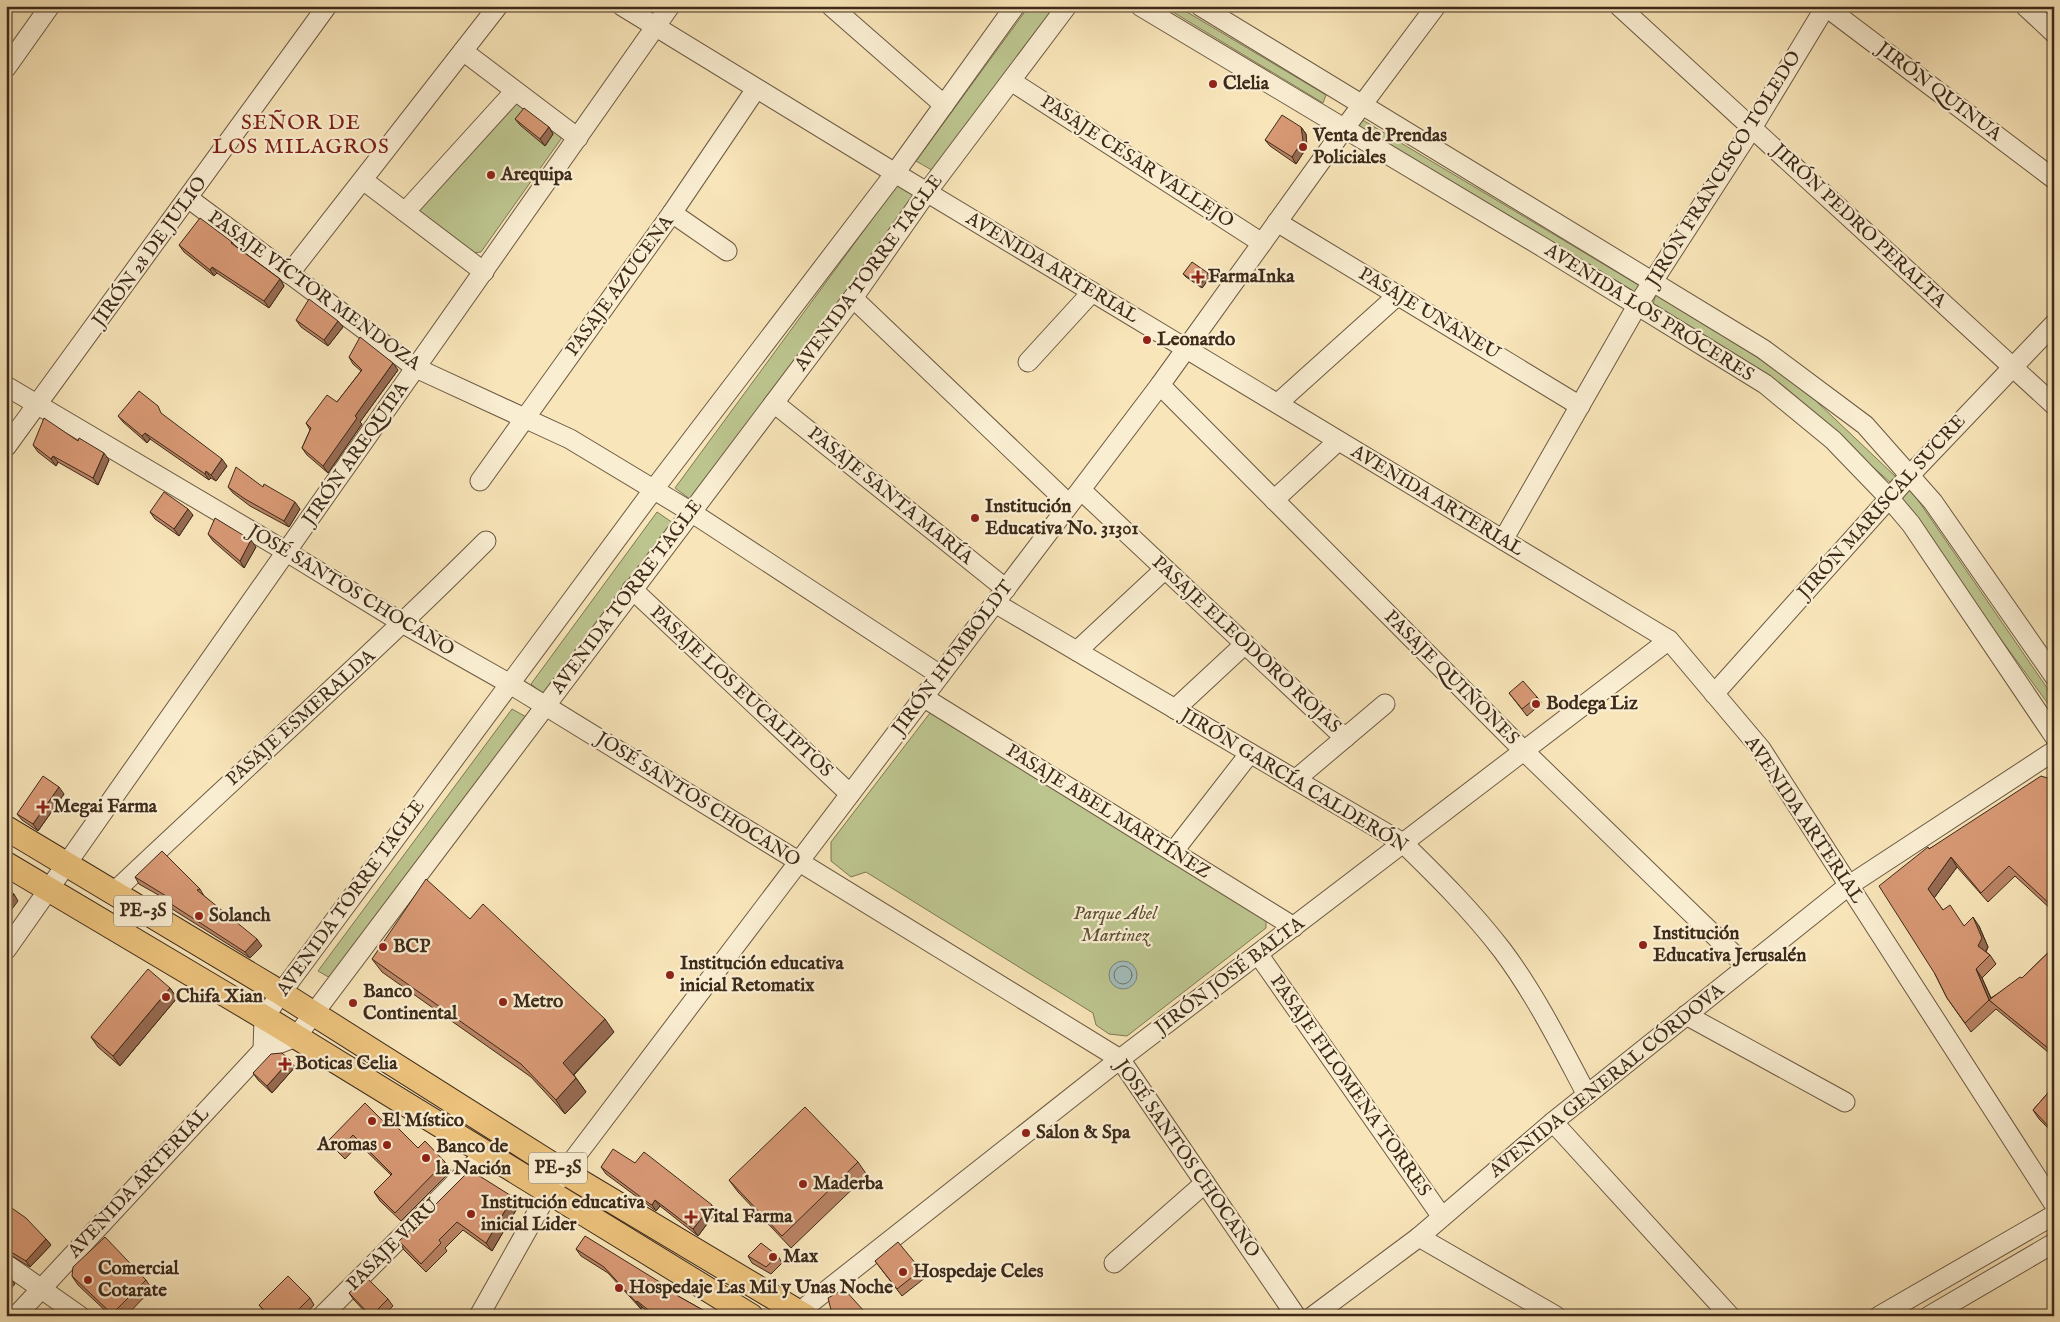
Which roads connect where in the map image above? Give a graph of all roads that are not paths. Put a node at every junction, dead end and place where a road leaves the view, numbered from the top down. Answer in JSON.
{"nodes":[{"id":1,"x":50,"y":6,"type":"edge"},
{"id":2,"x":328,"y":6,"type":"edge"},
{"id":3,"x":498,"y":6,"type":"edge"},
{"id":4,"x":622,"y":6,"type":"edge"},
{"id":5,"x":670,"y":6,"type":"edge"},
{"id":6,"x":831,"y":6,"type":"edge"},
{"id":7,"x":1015,"y":6,"type":"edge"},
{"id":8,"x":1067,"y":6,"type":"edge"},
{"id":9,"x":1140,"y":6,"type":"edge"},
{"id":10,"x":1200,"y":6,"type":"edge"},
{"id":11,"x":1436,"y":6,"type":"edge"},
{"id":12,"x":1619,"y":6,"type":"edge"},
{"id":13,"x":1826,"y":6,"type":"edge"},
{"id":14,"x":2025,"y":6,"type":"edge"},
{"id":15,"x":656,"y":27,"type":"junction"},
{"id":16,"x":2054,"y":34,"type":"edge"},
{"id":17,"x":463,"y":52,"type":"junction"},
{"id":18,"x":6,"y":68,"type":"edge"},
{"id":19,"x":1011,"y":81,"type":"junction"},
{"id":20,"x":756,"y":89,"type":"junction"},
{"id":21,"x":515,"y":91,"type":"junction"},
{"id":22,"x":944,"y":105,"type":"junction"},
{"id":23,"x":1362,"y":105,"type":"junction"},
{"id":24,"x":1752,"y":128,"type":"junction"},
{"id":25,"x":1344,"y":129,"type":"junction"},
{"id":26,"x":578,"y":138,"type":"junction"},
{"id":27,"x":895,"y":174,"type":"junction"},
{"id":28,"x":2054,"y":178,"type":"edge"},
{"id":29,"x":363,"y":180,"type":"junction"},
{"id":30,"x":927,"y":192,"type":"junction"},
{"id":31,"x":188,"y":198,"type":"junction"},
{"id":32,"x":405,"y":212,"type":"junction"},
{"id":33,"x":672,"y":213,"type":"junction"},
{"id":34,"x":1277,"y":222,"type":"junction"},
{"id":35,"x":1262,"y":243,"type":"junction"},
{"id":36,"x":727,"y":251,"type":"dead end"},
{"id":37,"x":484,"y":272,"type":"junction"},
{"id":38,"x":289,"y":274,"type":"junction"},
{"id":39,"x":1654,"y":282,"type":"junction"},
{"id":40,"x":1092,"y":292,"type":"junction"},
{"id":41,"x":1398,"y":294,"type":"junction"},
{"id":42,"x":853,"y":298,"type":"junction"},
{"id":43,"x":1637,"y":306,"type":"junction"},
{"id":44,"x":2054,"y":324,"type":"edge"},
{"id":45,"x":1186,"y":349,"type":"junction"},
{"id":46,"x":1028,"y":362,"type":"dead end"},
{"id":47,"x":2012,"y":367,"type":"junction"},
{"id":48,"x":416,"y":368,"type":"junction"},
{"id":49,"x":1160,"y":385,"type":"junction"},
{"id":50,"x":6,"y":386,"type":"edge"},
{"id":51,"x":774,"y":403,"type":"junction"},
{"id":52,"x":1278,"y":403,"type":"junction"},
{"id":53,"x":39,"y":405,"type":"junction"},
{"id":54,"x":2054,"y":405,"type":"edge"},
{"id":55,"x":1580,"y":406,"type":"junction"},
{"id":56,"x":524,"y":418,"type":"junction"},
{"id":57,"x":1338,"y":441,"type":"junction"},
{"id":58,"x":6,"y":448,"type":"edge"},
{"id":59,"x":1910,"y":474,"type":"junction"},
{"id":60,"x":480,"y":481,"type":"dead end"},
{"id":61,"x":654,"y":490,"type":"junction"},
{"id":62,"x":1075,"y":497,"type":"junction"},
{"id":63,"x":1889,"y":498,"type":"junction"},
{"id":64,"x":1274,"y":500,"type":"junction"},
{"id":65,"x":691,"y":512,"type":"junction"},
{"id":66,"x":1503,"y":540,"type":"junction"},
{"id":67,"x":486,"y":541,"type":"dead end"},
{"id":68,"x":287,"y":552,"type":"junction"},
{"id":69,"x":1165,"y":569,"type":"junction"},
{"id":70,"x":632,"y":589,"type":"junction"},
{"id":71,"x":1000,"y":596,"type":"junction"},
{"id":72,"x":404,"y":624,"type":"junction"},
{"id":73,"x":1669,"y":640,"type":"junction"},
{"id":74,"x":1245,"y":644,"type":"junction"},
{"id":75,"x":1077,"y":651,"type":"junction"},
{"id":76,"x":940,"y":674,"type":"junction"},
{"id":77,"x":2054,"y":676,"type":"edge"},
{"id":78,"x":510,"y":684,"type":"junction"},
{"id":79,"x":1714,"y":694,"type":"junction"},
{"id":80,"x":923,"y":697,"type":"junction"},
{"id":81,"x":1385,"y":704,"type":"dead end"},
{"id":82,"x":545,"y":705,"type":"junction"},
{"id":83,"x":1175,"y":709,"type":"junction"},
{"id":84,"x":2054,"y":736,"type":"edge"},
{"id":85,"x":1345,"y":738,"type":"junction"},
{"id":86,"x":1524,"y":751,"type":"junction"},
{"id":87,"x":2054,"y":751,"type":"edge"},
{"id":88,"x":1250,"y":753,"type":"junction"},
{"id":89,"x":1295,"y":780,"type":"junction"},
{"id":90,"x":850,"y":794,"type":"junction"},
{"id":91,"x":6,"y":828,"type":"edge"},
{"id":92,"x":1403,"y":843,"type":"junction"},
{"id":93,"x":1173,"y":852,"type":"junction"},
{"id":94,"x":799,"y":862,"type":"junction"},
{"id":95,"x":6,"y":864,"type":"edge"},
{"id":96,"x":67,"y":865,"type":"junction"},
{"id":97,"x":1848,"y":886,"type":"junction"},
{"id":98,"x":48,"y":890,"type":"junction"},
{"id":99,"x":113,"y":894,"type":"junction"},
{"id":100,"x":1294,"y":927,"type":"junction"},
{"id":101,"x":6,"y":950,"type":"edge"},
{"id":102,"x":1258,"y":954,"type":"junction"},
{"id":103,"x":1747,"y":967,"type":"junction"},
{"id":104,"x":281,"y":993,"type":"junction"},
{"id":105,"x":314,"y":1013,"type":"junction"},
{"id":106,"x":1686,"y":1015,"type":"junction"},
{"id":107,"x":264,"y":1018,"type":"junction"},
{"id":108,"x":296,"y":1037,"type":"junction"},
{"id":109,"x":263,"y":1050,"type":"junction"},
{"id":110,"x":1120,"y":1059,"type":"junction"},
{"id":111,"x":1587,"y":1094,"type":"junction"},
{"id":112,"x":1845,"y":1102,"type":"dead end"},
{"id":113,"x":1553,"y":1122,"type":"junction"},
{"id":114,"x":485,"y":1153,"type":"junction"},
{"id":115,"x":564,"y":1172,"type":"junction"},
{"id":116,"x":1205,"y":1183,"type":"junction"},
{"id":117,"x":548,"y":1193,"type":"junction"},
{"id":118,"x":2054,"y":1204,"type":"edge"},
{"id":119,"x":2054,"y":1214,"type":"edge"},
{"id":120,"x":1442,"y":1217,"type":"junction"},
{"id":121,"x":1419,"y":1237,"type":"junction"},
{"id":122,"x":2054,"y":1243,"type":"edge"},
{"id":123,"x":6,"y":1264,"type":"edge"},
{"id":124,"x":1114,"y":1264,"type":"dead end"},
{"id":125,"x":41,"y":1288,"type":"junction"},
{"id":126,"x":799,"y":1314,"type":"edge"},
{"id":127,"x":16,"y":1316,"type":"edge"},
{"id":128,"x":80,"y":1316,"type":"edge"},
{"id":129,"x":322,"y":1316,"type":"edge"},
{"id":130,"x":480,"y":1316,"type":"edge"},
{"id":131,"x":751,"y":1316,"type":"edge"},
{"id":132,"x":1296,"y":1316,"type":"edge"},
{"id":133,"x":1313,"y":1316,"type":"edge"},
{"id":134,"x":1556,"y":1316,"type":"edge"},
{"id":135,"x":1730,"y":1316,"type":"edge"},
{"id":136,"x":1879,"y":1316,"type":"edge"},
{"id":137,"x":1929,"y":1316,"type":"edge"}],
"edges":[{"from":1,"to":18,"type":"street"},
{"from":2,"to":31,"type":"street","name":"JIRÓN 28 DE JULIO"},
{"from":3,"to":17,"type":"street"},
{"from":4,"to":15,"type":"street","name":"AVENIDA ARTERIAL"},
{"from":5,"to":15,"type":"street","name":"JIRÓN AREQUIPA"},
{"from":6,"to":22,"type":"street"},
{"from":7,"to":22,"type":"street","name":"AVENIDA TORRE TAGLE"},
{"from":8,"to":19,"type":"street","name":"AVENIDA TORRE TAGLE"},
{"from":9,"to":25,"type":"street","name":"AVENIDA LOS PRÓCERES"},
{"from":10,"to":23,"type":"street","name":"AVENIDA LOS PRÓCERES"},
{"from":11,"to":23,"type":"street","name":"JIRÓN HUMBOLDT"},
{"from":12,"to":24,"type":"street","name":"JIRÓN PEDRO PERALTA"},
{"from":13,"to":24,"type":"street","name":"JIRÓN FRANCISCO TOLEDO"},
{"from":13,"to":28,"type":"street","name":"JIRÓN QUINUA"},
{"from":14,"to":16,"type":"street"},
{"from":15,"to":20,"type":"street","name":"AVENIDA ARTERIAL"},
{"from":15,"to":26,"type":"street","name":"JIRÓN AREQUIPA"},
{"from":17,"to":21,"type":"street"},
{"from":17,"to":29,"type":"street"},
{"from":19,"to":30,"type":"street","name":"AVENIDA TORRE TAGLE"},
{"from":19,"to":35,"type":"street","name":"PASAJE CÉSAR VALLEJO"},
{"from":20,"to":27,"type":"street","name":"AVENIDA ARTERIAL"},
{"from":20,"to":33,"type":"street","name":"PASAJE AZUCENA"},
{"from":21,"to":26,"type":"street"},
{"from":21,"to":32,"type":"street"},
{"from":22,"to":27,"type":"street","name":"AVENIDA TORRE TAGLE"},
{"from":23,"to":25,"type":"street","name":"JIRÓN HUMBOLDT"},
{"from":23,"to":39,"type":"street","name":"AVENIDA LOS PRÓCERES"},
{"from":24,"to":39,"type":"street","name":"JIRÓN FRANCISCO TOLEDO"},
{"from":24,"to":47,"type":"street","name":"JIRÓN PEDRO PERALTA"},
{"from":25,"to":34,"type":"street","name":"JIRÓN HUMBOLDT"},
{"from":25,"to":43,"type":"street","name":"AVENIDA LOS PRÓCERES"},
{"from":26,"to":37,"type":"street","name":"JIRÓN AREQUIPA"},
{"from":27,"to":30,"type":"street","name":"AVENIDA ARTERIAL"},
{"from":27,"to":61,"type":"street","name":"AVENIDA TORRE TAGLE"},
{"from":29,"to":32,"type":"street"},
{"from":29,"to":38,"type":"street"},
{"from":30,"to":40,"type":"street","name":"AVENIDA ARTERIAL"},
{"from":30,"to":42,"type":"street","name":"AVENIDA TORRE TAGLE"},
{"from":31,"to":38,"type":"street","name":"PASAJE VÍCTOR MENDOZA"},
{"from":31,"to":53,"type":"street","name":"JIRÓN 28 DE JULIO"},
{"from":32,"to":37,"type":"street"},
{"from":33,"to":36,"type":"street"},
{"from":33,"to":56,"type":"street","name":"PASAJE AZUCENA"},
{"from":34,"to":35,"type":"street","name":"JIRÓN HUMBOLDT"},
{"from":34,"to":41,"type":"street","name":"PASAJE UNANEU"},
{"from":35,"to":45,"type":"street","name":"JIRÓN HUMBOLDT"},
{"from":37,"to":48,"type":"street","name":"JIRÓN AREQUIPA"},
{"from":38,"to":48,"type":"street","name":"PASAJE VÍCTOR MENDOZA"},
{"from":39,"to":43,"type":"street","name":"JIRÓN FRANCISCO TOLEDO"},
{"from":39,"to":59,"type":"street","name":"AVENIDA LOS PRÓCERES"},
{"from":40,"to":45,"type":"street","name":"AVENIDA ARTERIAL"},
{"from":40,"to":46,"type":"street"},
{"from":41,"to":52,"type":"street"},
{"from":41,"to":55,"type":"street","name":"PASAJE UNANEU"},
{"from":42,"to":51,"type":"street","name":"AVENIDA TORRE TAGLE"},
{"from":42,"to":62,"type":"street","name":"PASAJE ELEODORO ROJAS"},
{"from":43,"to":55,"type":"street","name":"JIRÓN FRANCISCO TOLEDO"},
{"from":43,"to":63,"type":"street","name":"AVENIDA LOS PRÓCERES"},
{"from":44,"to":47,"type":"street","name":"JIRÓN MARISCAL SUCRE"},
{"from":45,"to":49,"type":"street","name":"JIRÓN HUMBOLDT"},
{"from":45,"to":52,"type":"street","name":"AVENIDA ARTERIAL"},
{"from":47,"to":54,"type":"street","name":"JIRÓN PEDRO PERALTA"},
{"from":47,"to":59,"type":"street","name":"JIRÓN MARISCAL SUCRE"},
{"from":48,"to":56,"type":"street","name":"PASAJE VÍCTOR MENDOZA"},
{"from":48,"to":68,"type":"street","name":"JIRÓN AREQUIPA"},
{"from":49,"to":62,"type":"street","name":"JIRÓN HUMBOLDT"},
{"from":49,"to":64,"type":"street","name":"PASAJE QUIÑONES"},
{"from":50,"to":53,"type":"street","name":"JOSÉ SANTOS CHOCANO"},
{"from":51,"to":65,"type":"street","name":"AVENIDA TORRE TAGLE"},
{"from":51,"to":71,"type":"street","name":"PASAJE SANTA MARÍA"},
{"from":52,"to":57,"type":"street","name":"AVENIDA ARTERIAL"},
{"from":53,"to":58,"type":"street","name":"JIRÓN 28 DE JULIO"},
{"from":53,"to":68,"type":"street","name":"JOSÉ SANTOS CHOCANO"},
{"from":55,"to":66,"type":"street","name":"JIRÓN FRANCISCO TOLEDO"},
{"from":56,"to":60,"type":"street","name":"PASAJE AZUCENA"},
{"from":56,"to":61,"type":"street","name":"PASAJE VÍCTOR MENDOZA"},
{"from":57,"to":64,"type":"street"},
{"from":57,"to":66,"type":"street","name":"AVENIDA ARTERIAL"},
{"from":59,"to":63,"type":"street","name":"JIRÓN MARISCAL SUCRE"},
{"from":59,"to":77,"type":"street","name":"AVENIDA LOS PRÓCERES"},
{"from":61,"to":65,"type":"street"},
{"from":61,"to":78,"type":"street","name":"AVENIDA TORRE TAGLE"},
{"from":62,"to":69,"type":"street","name":"PASAJE ELEODORO ROJAS"},
{"from":62,"to":71,"type":"street","name":"JIRÓN HUMBOLDT"},
{"from":63,"to":79,"type":"street","name":"JIRÓN MARISCAL SUCRE"},
{"from":63,"to":84,"type":"street","name":"AVENIDA LOS PRÓCERES"},
{"from":64,"to":86,"type":"street","name":"PASAJE QUIÑONES"},
{"from":65,"to":70,"type":"street","name":"AVENIDA TORRE TAGLE"},
{"from":65,"to":76,"type":"street"},
{"from":66,"to":73,"type":"street","name":"AVENIDA ARTERIAL"},
{"from":67,"to":72,"type":"street","name":"PASAJE ESMERALDA"},
{"from":68,"to":72,"type":"street","name":"JOSÉ SANTOS CHOCANO"},
{"from":68,"to":96,"type":"street","name":"JIRÓN AREQUIPA"},
{"from":69,"to":74,"type":"street","name":"PASAJE ELEODORO ROJAS"},
{"from":69,"to":75,"type":"street"},
{"from":70,"to":82,"type":"street","name":"AVENIDA TORRE TAGLE"},
{"from":70,"to":90,"type":"street","name":"PASAJE LOS EUCALIPTOS"},
{"from":71,"to":75,"type":"street","name":"JIRÓN GARCÍA CALDERÓN"},
{"from":71,"to":76,"type":"street","name":"JIRÓN HUMBOLDT"},
{"from":72,"to":78,"type":"street","name":"JOSÉ SANTOS CHOCANO"},
{"from":72,"to":99,"type":"street","name":"PASAJE ESMERALDA"},
{"from":73,"to":79,"type":"street","name":"AVENIDA ARTERIAL"},
{"from":73,"to":86,"type":"street","name":"JIRÓN JOSÉ BALTA"},
{"from":74,"to":83,"type":"street"},
{"from":74,"to":85,"type":"street","name":"PASAJE ELEODORO ROJAS"},
{"from":75,"to":83,"type":"street","name":"JIRÓN GARCÍA CALDERÓN"},
{"from":76,"to":80,"type":"street","name":"JIRÓN HUMBOLDT"},
{"from":78,"to":82,"type":"street","name":"JOSÉ SANTOS CHOCANO"},
{"from":78,"to":104,"type":"street","name":"AVENIDA TORRE TAGLE"},
{"from":79,"to":97,"type":"street","name":"AVENIDA ARTERIAL"},
{"from":80,"to":90,"type":"street","name":"JIRÓN HUMBOLDT"},
{"from":80,"to":93,"type":"street","name":"PASAJE ABEL MARTÍNEZ"},
{"from":81,"to":85,"type":"street"},
{"from":82,"to":94,"type":"street","name":"JOSÉ SANTOS CHOCANO"},
{"from":82,"to":105,"type":"street","name":"AVENIDA TORRE TAGLE"},
{"from":83,"to":88,"type":"street","name":"JIRÓN GARCÍA CALDERÓN"},
{"from":85,"to":89,"type":"street"},
{"from":86,"to":92,"type":"street","name":"JIRÓN JOSÉ BALTA"},
{"from":86,"to":103,"type":"street","name":"PASAJE QUIÑONES"},
{"from":87,"to":97,"type":"street","name":"AVENIDA GENERAL CÓRDOVA"},
{"from":88,"to":89,"type":"street","name":"JIRÓN GARCÍA CALDERÓN"},
{"from":88,"to":93,"type":"street"},
{"from":89,"to":92,"type":"street","name":"JIRÓN GARCÍA CALDERÓN"},
{"from":90,"to":94,"type":"street","name":"JIRÓN HUMBOLDT"},
{"from":91,"to":96,"type":"main road","number":"PE-3S"},
{"from":92,"to":100,"type":"street","name":"JIRÓN JOSÉ BALTA"},
{"from":92,"to":111,"type":"street","name":"JIRÓN GARCÍA CALDERÓN"},
{"from":93,"to":100,"type":"street","name":"PASAJE ABEL MARTÍNEZ"},
{"from":94,"to":110,"type":"street","name":"JOSÉ SANTOS CHOCANO"},
{"from":94,"to":115,"type":"street","name":"JIRÓN HUMBOLDT"},
{"from":95,"to":98,"type":"main road","number":"PE-3S"},
{"from":96,"to":98,"type":"street","name":"JIRÓN AREQUIPA"},
{"from":96,"to":99,"type":"main road","number":"PE-3S"},
{"from":97,"to":103,"type":"street","name":"AVENIDA GENERAL CÓRDOVA"},
{"from":97,"to":118,"type":"street","name":"AVENIDA ARTERIAL"},
{"from":98,"to":101,"type":"street","name":"JIRÓN AREQUIPA"},
{"from":98,"to":107,"type":"main road","number":"PE-3S"},
{"from":99,"to":104,"type":"main road","number":"PE-3S"},
{"from":100,"to":102,"type":"street","name":"JIRÓN JOSÉ BALTA"},
{"from":102,"to":110,"type":"street","name":"JIRÓN JOSÉ BALTA"},
{"from":102,"to":120,"type":"street","name":"PASAJE FILOMENA TORRES"},
{"from":103,"to":106,"type":"street","name":"AVENIDA GENERAL CÓRDOVA"},
{"from":104,"to":105,"type":"main road","number":"PE-3S"},
{"from":104,"to":107,"type":"street","name":"AVENIDA TORRE TAGLE"},
{"from":105,"to":108,"type":"street","name":"AVENIDA TORRE TAGLE"},
{"from":105,"to":115,"type":"main road","number":"PE-3S"},
{"from":106,"to":111,"type":"street","name":"AVENIDA GENERAL CÓRDOVA"},
{"from":106,"to":112,"type":"street"},
{"from":107,"to":108,"type":"main road","number":"PE-3S"},
{"from":107,"to":109,"type":"street"},
{"from":108,"to":109,"type":"street"},
{"from":108,"to":114,"type":"main road","number":"PE-3S"},
{"from":109,"to":125,"type":"street","name":"AVENIDA ARTERIAL"},
{"from":110,"to":116,"type":"street","name":"JOSÉ SANTOS CHOCANO"},
{"from":110,"to":126,"type":"street","name":"JIRÓN JOSÉ BALTA"},
{"from":111,"to":113,"type":"street","name":"AVENIDA GENERAL CÓRDOVA"},
{"from":113,"to":120,"type":"street","name":"AVENIDA GENERAL CÓRDOVA"},
{"from":113,"to":135,"type":"street"},
{"from":114,"to":117,"type":"main road","number":"PE-3S"},
{"from":114,"to":129,"type":"street","name":"PASAJE VIRU"},
{"from":115,"to":117,"type":"street","name":"JIRÓN HUMBOLDT"},
{"from":115,"to":126,"type":"main road","number":"PE-3S"},
{"from":116,"to":124,"type":"street"},
{"from":116,"to":132,"type":"street","name":"JOSÉ SANTOS CHOCANO"},
{"from":117,"to":130,"type":"street","name":"JIRÓN HUMBOLDT"},
{"from":117,"to":131,"type":"main road","number":"PE-3S"},
{"from":119,"to":136,"type":"street"},
{"from":120,"to":121,"type":"street","name":"AVENIDA GENERAL CÓRDOVA"},
{"from":121,"to":133,"type":"street","name":"AVENIDA GENERAL CÓRDOVA"},
{"from":121,"to":134,"type":"street"},
{"from":122,"to":137,"type":"street"},
{"from":123,"to":125,"type":"street"},
{"from":125,"to":127,"type":"street","name":"AVENIDA ARTERIAL"},
{"from":125,"to":128,"type":"street"}]}
